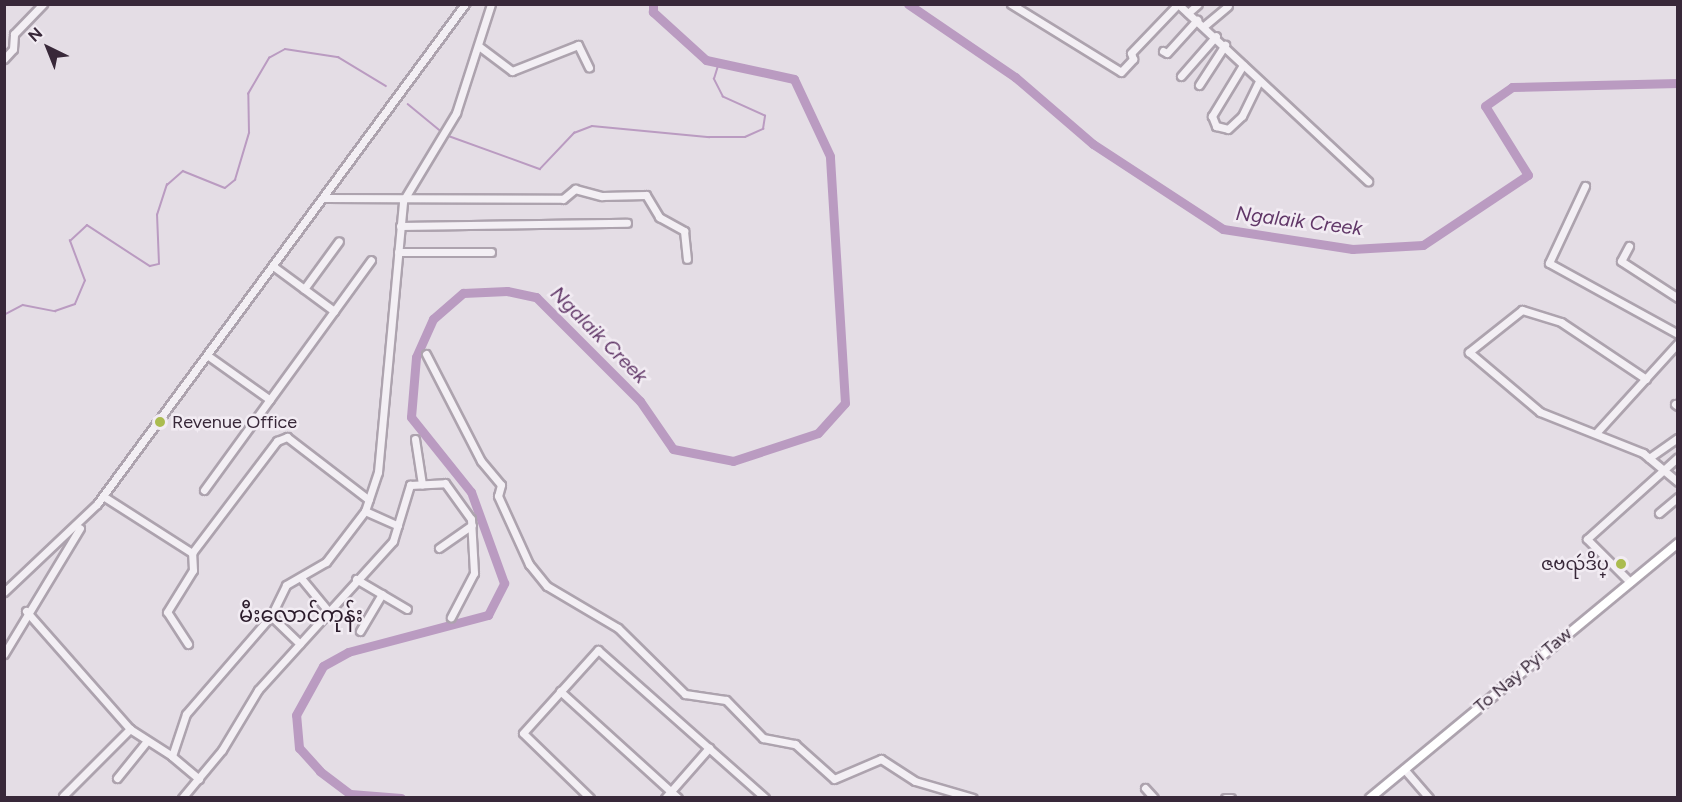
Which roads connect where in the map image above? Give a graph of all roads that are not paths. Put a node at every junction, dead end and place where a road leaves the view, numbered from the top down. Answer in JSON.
{"nodes":[{"id":1,"x":43,"y":4,"type":"edge"},
{"id":2,"x":465,"y":4,"type":"edge"},
{"id":3,"x":491,"y":4,"type":"edge"},
{"id":4,"x":1011,"y":4,"type":"edge"},
{"id":5,"x":1178,"y":4,"type":"edge"},
{"id":6,"x":1198,"y":4,"type":"edge"},
{"id":7,"x":1228,"y":6,"type":"dead end"},
{"id":8,"x":1188,"y":12,"type":"junction"},
{"id":9,"x":1197,"y":20,"type":"junction"},
{"id":10,"x":1204,"y":26,"type":"junction"},
{"id":11,"x":1216,"y":36,"type":"junction"},
{"id":12,"x":1225,"y":45,"type":"junction"},
{"id":13,"x":480,"y":47,"type":"junction"},
{"id":14,"x":1163,"y":51,"type":"dead end"},
{"id":15,"x":4,"y":59,"type":"edge"},
{"id":16,"x":1243,"y":65,"type":"junction"},
{"id":17,"x":589,"y":68,"type":"dead end"},
{"id":18,"x":1181,"y":76,"type":"dead end"},
{"id":19,"x":1259,"y":81,"type":"junction"},
{"id":20,"x":1199,"y":85,"type":"dead end"},
{"id":21,"x":1368,"y":182,"type":"dead end"},
{"id":22,"x":1585,"y":186,"type":"dead end"},
{"id":23,"x":324,"y":198,"type":"junction"},
{"id":24,"x":403,"y":201,"type":"junction"},
{"id":25,"x":627,"y":223,"type":"dead end"},
{"id":26,"x":400,"y":226,"type":"junction"},
{"id":27,"x":339,"y":241,"type":"dead end"},
{"id":28,"x":1629,"y":246,"type":"dead end"},
{"id":29,"x":398,"y":252,"type":"junction"},
{"id":30,"x":491,"y":252,"type":"dead end"},
{"id":31,"x":687,"y":259,"type":"dead end"},
{"id":32,"x":371,"y":260,"type":"dead end"},
{"id":33,"x":273,"y":267,"type":"junction"},
{"id":34,"x":304,"y":289,"type":"junction"},
{"id":35,"x":1677,"y":298,"type":"edge"},
{"id":36,"x":334,"y":311,"type":"junction"},
{"id":37,"x":1677,"y":334,"type":"edge"},
{"id":38,"x":1677,"y":343,"type":"edge"},
{"id":39,"x":426,"y":354,"type":"dead end"},
{"id":40,"x":207,"y":355,"type":"junction"},
{"id":41,"x":1646,"y":379,"type":"junction"},
{"id":42,"x":270,"y":400,"type":"junction"},
{"id":43,"x":1597,"y":432,"type":"junction"},
{"id":44,"x":1677,"y":438,"type":"edge"},
{"id":45,"x":415,"y":439,"type":"dead end"},
{"id":46,"x":1677,"y":457,"type":"edge"},
{"id":47,"x":1649,"y":458,"type":"junction"},
{"id":48,"x":1663,"y":471,"type":"junction"},
{"id":49,"x":1677,"y":482,"type":"edge"},
{"id":50,"x":422,"y":483,"type":"junction"},
{"id":51,"x":204,"y":490,"type":"dead end"},
{"id":52,"x":103,"y":496,"type":"junction"},
{"id":53,"x":1677,"y":497,"type":"edge"},
{"id":54,"x":369,"y":500,"type":"junction"},
{"id":55,"x":365,"y":511,"type":"junction"},
{"id":56,"x":1659,"y":513,"type":"dead end"},
{"id":57,"x":88,"y":516,"type":"junction"},
{"id":58,"x":472,"y":525,"type":"junction"},
{"id":59,"x":398,"y":526,"type":"junction"},
{"id":60,"x":1677,"y":543,"type":"edge"},
{"id":61,"x":439,"y":548,"type":"dead end"},
{"id":62,"x":192,"y":553,"type":"junction"},
{"id":63,"x":301,"y":578,"type":"junction"},
{"id":64,"x":356,"y":579,"type":"junction"},
{"id":65,"x":1630,"y":582,"type":"junction"},
{"id":66,"x":4,"y":592,"type":"edge"},
{"id":67,"x":382,"y":594,"type":"junction"},
{"id":68,"x":407,"y":609,"type":"dead end"},
{"id":69,"x":26,"y":611,"type":"junction"},
{"id":70,"x":330,"y":613,"type":"junction"},
{"id":71,"x":271,"y":616,"type":"junction"},
{"id":72,"x":452,"y":617,"type":"dead end"},
{"id":73,"x":360,"y":631,"type":"dead end"},
{"id":74,"x":188,"y":644,"type":"dead end"},
{"id":75,"x":300,"y":644,"type":"junction"},
{"id":76,"x":4,"y":654,"type":"edge"},
{"id":77,"x":560,"y":691,"type":"junction"},
{"id":78,"x":130,"y":729,"type":"junction"},
{"id":79,"x":146,"y":742,"type":"junction"},
{"id":80,"x":709,"y":748,"type":"junction"},
{"id":81,"x":172,"y":756,"type":"junction"},
{"id":82,"x":1404,"y":769,"type":"junction"},
{"id":83,"x":117,"y":778,"type":"dead end"},
{"id":84,"x":199,"y":779,"type":"junction"},
{"id":85,"x":1145,"y":788,"type":"dead end"},
{"id":86,"x":671,"y":791,"type":"junction"},
{"id":87,"x":63,"y":796,"type":"dead end"},
{"id":88,"x":182,"y":798,"type":"edge"},
{"id":89,"x":590,"y":798,"type":"edge"},
{"id":90,"x":665,"y":798,"type":"edge"},
{"id":91,"x":678,"y":798,"type":"edge"},
{"id":92,"x":765,"y":798,"type":"edge"},
{"id":93,"x":973,"y":798,"type":"edge"},
{"id":94,"x":1154,"y":798,"type":"edge"},
{"id":95,"x":1225,"y":798,"type":"edge"},
{"id":96,"x":1231,"y":798,"type":"edge"},
{"id":97,"x":1370,"y":798,"type":"edge"},
{"id":98,"x":1429,"y":798,"type":"edge"}],
"edges":[{"from":1,"to":15,"type":"street"},
{"from":2,"to":23,"type":"street"},
{"from":3,"to":13,"type":"street"},
{"from":4,"to":5,"type":"street"},
{"from":5,"to":8,"type":"street"},
{"from":6,"to":8,"type":"street"},
{"from":7,"to":10,"type":"street"},
{"from":8,"to":9,"type":"street"},
{"from":9,"to":10,"type":"street"},
{"from":9,"to":14,"type":"street"},
{"from":10,"to":11,"type":"street"},
{"from":11,"to":12,"type":"street"},
{"from":11,"to":18,"type":"street"},
{"from":12,"to":16,"type":"street"},
{"from":12,"to":20,"type":"street"},
{"from":13,"to":17,"type":"street"},
{"from":13,"to":24,"type":"street"},
{"from":16,"to":19,"type":"street"},
{"from":16,"to":19,"type":"street"},
{"from":19,"to":21,"type":"street"},
{"from":22,"to":37,"type":"street"},
{"from":23,"to":24,"type":"street"},
{"from":23,"to":33,"type":"street"},
{"from":24,"to":26,"type":"street"},
{"from":24,"to":31,"type":"street"},
{"from":25,"to":26,"type":"street"},
{"from":26,"to":29,"type":"street"},
{"from":27,"to":34,"type":"street"},
{"from":28,"to":35,"type":"street"},
{"from":29,"to":30,"type":"street"},
{"from":29,"to":54,"type":"street"},
{"from":32,"to":36,"type":"street"},
{"from":33,"to":34,"type":"street"},
{"from":33,"to":40,"type":"street"},
{"from":34,"to":36,"type":"street"},
{"from":36,"to":42,"type":"street"},
{"from":38,"to":41,"type":"street"},
{"from":39,"to":93,"type":"street"},
{"from":40,"to":42,"type":"street"},
{"from":40,"to":52,"type":"street"},
{"from":41,"to":43,"type":"street"},
{"from":41,"to":43,"type":"street"},
{"from":42,"to":51,"type":"street"},
{"from":43,"to":47,"type":"street"},
{"from":44,"to":47,"type":"street"},
{"from":45,"to":50,"type":"street"},
{"from":46,"to":48,"type":"street"},
{"from":47,"to":48,"type":"street"},
{"from":48,"to":49,"type":"street"},
{"from":48,"to":65,"type":"street"},
{"from":50,"to":58,"type":"street"},
{"from":50,"to":59,"type":"street"},
{"from":52,"to":57,"type":"street"},
{"from":52,"to":62,"type":"street"},
{"from":53,"to":56,"type":"street"},
{"from":54,"to":55,"type":"street"},
{"from":54,"to":62,"type":"street"},
{"from":55,"to":59,"type":"street"},
{"from":55,"to":63,"type":"street"},
{"from":57,"to":66,"type":"street"},
{"from":57,"to":69,"type":"street"},
{"from":58,"to":61,"type":"street"},
{"from":58,"to":72,"type":"street"},
{"from":59,"to":64,"type":"street"},
{"from":60,"to":65,"type":"main road","name":"To Nay Pyi Taw"},
{"from":62,"to":74,"type":"street"},
{"from":63,"to":70,"type":"street"},
{"from":63,"to":71,"type":"street"},
{"from":64,"to":67,"type":"street"},
{"from":64,"to":70,"type":"street"},
{"from":65,"to":82,"type":"main road","name":"To Nay Pyi Taw"},
{"from":67,"to":68,"type":"street"},
{"from":67,"to":73,"type":"street"},
{"from":69,"to":76,"type":"street"},
{"from":69,"to":78,"type":"street"},
{"from":70,"to":75,"type":"street"},
{"from":71,"to":75,"type":"street"},
{"from":71,"to":81,"type":"street"},
{"from":75,"to":84,"type":"street"},
{"from":77,"to":80,"type":"street"},
{"from":77,"to":86,"type":"street"},
{"from":77,"to":89,"type":"street"},
{"from":78,"to":79,"type":"street"},
{"from":78,"to":87,"type":"street"},
{"from":79,"to":81,"type":"street"},
{"from":79,"to":83,"type":"street"},
{"from":80,"to":86,"type":"street"},
{"from":80,"to":92,"type":"street"},
{"from":81,"to":84,"type":"street"},
{"from":82,"to":97,"type":"main road","name":"To Nay Pyi Taw"},
{"from":82,"to":98,"type":"street"},
{"from":84,"to":88,"type":"street"},
{"from":85,"to":94,"type":"street"},
{"from":86,"to":90,"type":"street"},
{"from":86,"to":91,"type":"street"},
{"from":95,"to":96,"type":"street"}]}
